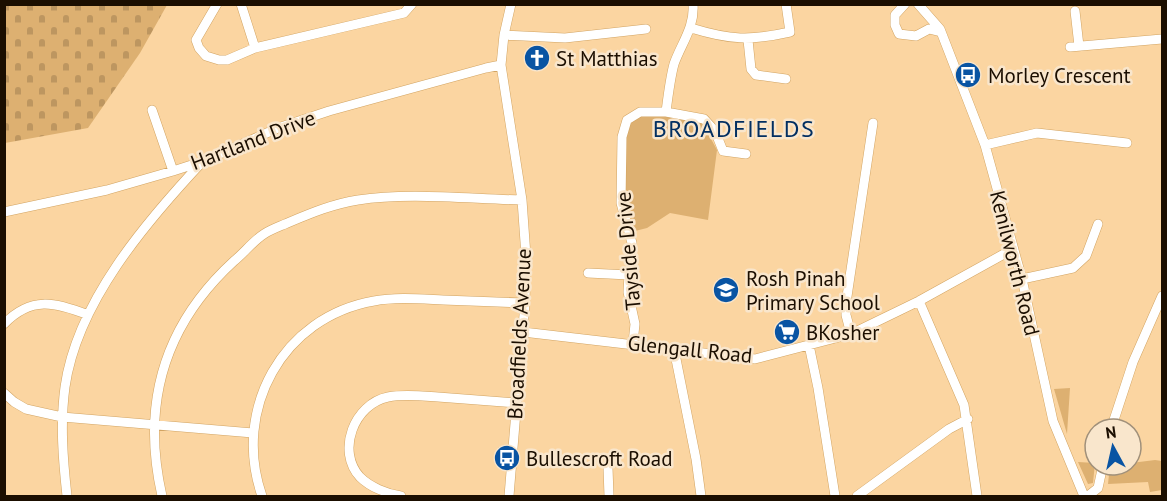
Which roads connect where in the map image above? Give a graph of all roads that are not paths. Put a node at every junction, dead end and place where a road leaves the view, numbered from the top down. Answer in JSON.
{"nodes":[{"id":1,"x":217,"y":4,"type":"edge"},
{"id":2,"x":241,"y":4,"type":"edge"},
{"id":3,"x":412,"y":4,"type":"edge"},
{"id":4,"x":511,"y":4,"type":"edge"},
{"id":5,"x":693,"y":4,"type":"edge"},
{"id":6,"x":786,"y":4,"type":"edge"},
{"id":7,"x":905,"y":4,"type":"edge"},
{"id":8,"x":918,"y":4,"type":"edge"},
{"id":9,"x":1075,"y":11,"type":"dead end"},
{"id":10,"x":691,"y":28,"type":"junction"},
{"id":11,"x":646,"y":29,"type":"dead end"},
{"id":12,"x":941,"y":32,"type":"junction"},
{"id":13,"x":504,"y":35,"type":"junction"},
{"id":14,"x":1162,"y":39,"type":"edge"},
{"id":15,"x":748,"y":40,"type":"junction"},
{"id":16,"x":255,"y":48,"type":"junction"},
{"id":17,"x":501,"y":66,"type":"junction"},
{"id":18,"x":786,"y":79,"type":"dead end"},
{"id":19,"x":152,"y":110,"type":"dead end"},
{"id":20,"x":666,"y":112,"type":"junction"},
{"id":21,"x":873,"y":123,"type":"dead end"},
{"id":22,"x":1127,"y":143,"type":"dead end"},
{"id":23,"x":985,"y":145,"type":"junction"},
{"id":24,"x":746,"y":154,"type":"dead end"},
{"id":25,"x":204,"y":161,"type":"junction"},
{"id":26,"x":173,"y":171,"type":"junction"},
{"id":27,"x":522,"y":200,"type":"junction"},
{"id":28,"x":4,"y":212,"type":"edge"},
{"id":29,"x":1098,"y":224,"type":"dead end"},
{"id":30,"x":1014,"y":249,"type":"junction"},
{"id":31,"x":588,"y":273,"type":"dead end"},
{"id":32,"x":628,"y":275,"type":"junction"},
{"id":33,"x":1022,"y":279,"type":"junction"},
{"id":34,"x":1162,"y":296,"type":"edge"},
{"id":35,"x":919,"y":301,"type":"junction"},
{"id":36,"x":525,"y":303,"type":"junction"},
{"id":37,"x":88,"y":315,"type":"junction"},
{"id":38,"x":4,"y":324,"type":"edge"},
{"id":39,"x":523,"y":332,"type":"junction"},
{"id":40,"x":851,"y":334,"type":"junction"},
{"id":41,"x":633,"y":343,"type":"junction"},
{"id":42,"x":809,"y":345,"type":"junction"},
{"id":43,"x":674,"y":349,"type":"junction"},
{"id":44,"x":4,"y":393,"type":"edge"},
{"id":45,"x":516,"y":403,"type":"junction"},
{"id":46,"x":62,"y":417,"type":"junction"},
{"id":47,"x":1115,"y":417,"type":"edge"},
{"id":48,"x":968,"y":419,"type":"junction"},
{"id":49,"x":154,"y":424,"type":"junction"},
{"id":50,"x":253,"y":433,"type":"junction"},
{"id":51,"x":608,"y":468,"type":"dead end"},
{"id":52,"x":1100,"y":477,"type":"edge"},
{"id":53,"x":67,"y":496,"type":"edge"},
{"id":54,"x":162,"y":496,"type":"edge"},
{"id":55,"x":262,"y":496,"type":"edge"},
{"id":56,"x":401,"y":496,"type":"edge"},
{"id":57,"x":509,"y":496,"type":"edge"},
{"id":58,"x":609,"y":496,"type":"edge"},
{"id":59,"x":701,"y":496,"type":"edge"},
{"id":60,"x":835,"y":496,"type":"edge"},
{"id":61,"x":857,"y":496,"type":"edge"},
{"id":62,"x":977,"y":496,"type":"edge"},
{"id":63,"x":1084,"y":496,"type":"edge"},
{"id":64,"x":1088,"y":496,"type":"edge"}],
"edges":[{"from":1,"to":16,"type":"street"},
{"from":2,"to":16,"type":"street"},
{"from":3,"to":16,"type":"street"},
{"from":4,"to":13,"type":"street","name":"Broadfields Avenue"},
{"from":5,"to":10,"type":"street"},
{"from":6,"to":15,"type":"street"},
{"from":7,"to":12,"type":"street"},
{"from":8,"to":12,"type":"street","name":"Kenilworth Road"},
{"from":9,"to":14,"type":"street"},
{"from":10,"to":15,"type":"street"},
{"from":10,"to":20,"type":"street"},
{"from":11,"to":13,"type":"street"},
{"from":12,"to":23,"type":"street","name":"Kenilworth Road"},
{"from":13,"to":17,"type":"street","name":"Broadfields Avenue"},
{"from":15,"to":18,"type":"street"},
{"from":17,"to":25,"type":"street","name":"Hartland Drive"},
{"from":17,"to":27,"type":"street","name":"Broadfields Avenue"},
{"from":19,"to":26,"type":"street"},
{"from":20,"to":24,"type":"street","name":"Tayside Drive"},
{"from":20,"to":32,"type":"street","name":"Tayside Drive"},
{"from":21,"to":40,"type":"street"},
{"from":22,"to":23,"type":"street"},
{"from":23,"to":30,"type":"street","name":"Kenilworth Road"},
{"from":25,"to":26,"type":"street","name":"Hartland Drive"},
{"from":25,"to":37,"type":"street"},
{"from":26,"to":28,"type":"street","name":"Hartland Drive"},
{"from":27,"to":36,"type":"street","name":"Broadfields Avenue"},
{"from":27,"to":49,"type":"street"},
{"from":29,"to":33,"type":"street"},
{"from":30,"to":33,"type":"street","name":"Kenilworth Road"},
{"from":30,"to":35,"type":"street","name":"Glengall Road"},
{"from":31,"to":32,"type":"street"},
{"from":32,"to":41,"type":"street","name":"Tayside Drive"},
{"from":33,"to":63,"type":"street","name":"Kenilworth Road"},
{"from":34,"to":47,"type":"street"},
{"from":35,"to":40,"type":"street","name":"Glengall Road"},
{"from":35,"to":48,"type":"street"},
{"from":36,"to":39,"type":"street","name":"Broadfields Avenue"},
{"from":36,"to":50,"type":"street"},
{"from":37,"to":38,"type":"street"},
{"from":37,"to":46,"type":"street"},
{"from":39,"to":41,"type":"street","name":"Glengall Road"},
{"from":39,"to":45,"type":"street","name":"Broadfields Avenue"},
{"from":40,"to":42,"type":"street","name":"Glengall Road"},
{"from":41,"to":43,"type":"street","name":"Glengall Road"},
{"from":42,"to":43,"type":"street","name":"Glengall Road"},
{"from":42,"to":60,"type":"street"},
{"from":43,"to":59,"type":"street"},
{"from":44,"to":46,"type":"street"},
{"from":45,"to":56,"type":"street"},
{"from":45,"to":57,"type":"street","name":"Broadfields Avenue"},
{"from":46,"to":49,"type":"street"},
{"from":46,"to":53,"type":"street"},
{"from":48,"to":61,"type":"street"},
{"from":48,"to":62,"type":"street"},
{"from":49,"to":50,"type":"street"},
{"from":49,"to":54,"type":"street"},
{"from":50,"to":55,"type":"street"},
{"from":51,"to":58,"type":"street"},
{"from":52,"to":64,"type":"street"}]}
